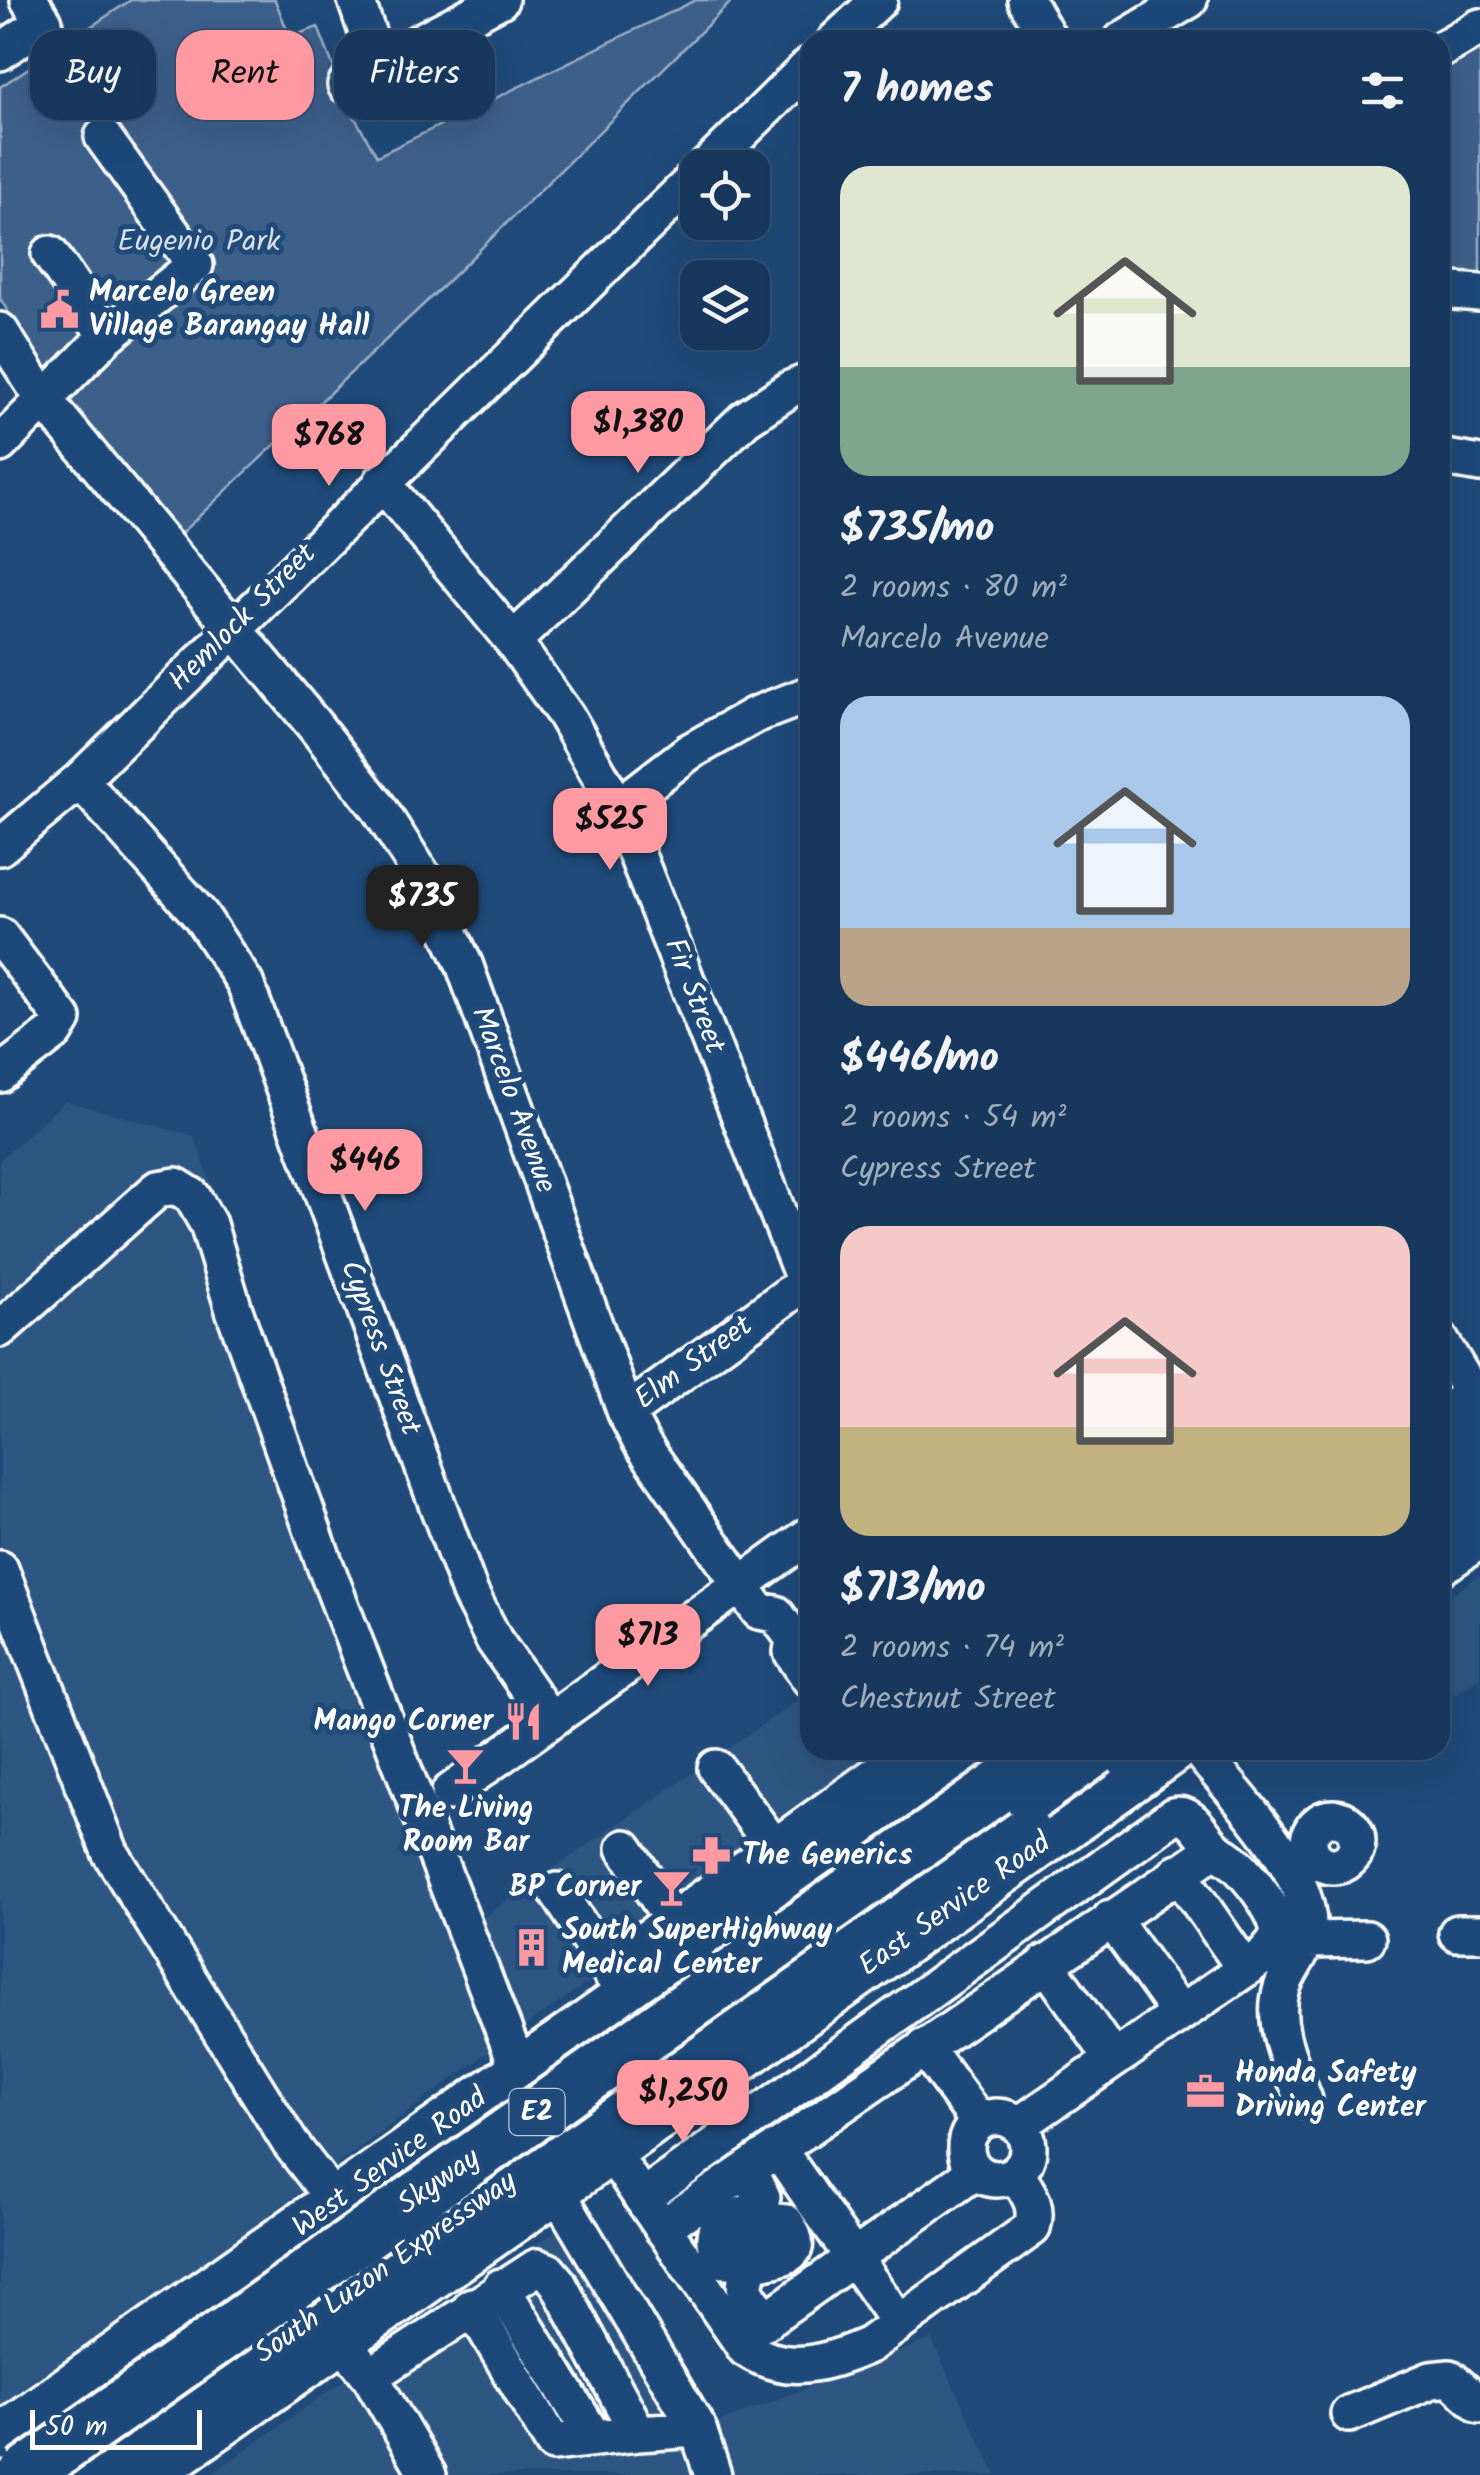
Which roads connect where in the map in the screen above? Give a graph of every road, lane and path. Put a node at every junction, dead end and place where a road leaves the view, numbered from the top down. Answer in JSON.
{"nodes":[{"id":1,"x":29,"y":0,"type":"edge"},
{"id":2,"x":356,"y":0,"type":"edge"},
{"id":3,"x":500,"y":0,"type":"edge"},
{"id":4,"x":879,"y":0,"type":"edge"},
{"id":5,"x":1026,"y":0,"type":"edge"},
{"id":6,"x":1189,"y":0,"type":"edge"},
{"id":7,"x":1480,"y":27,"type":"edge"},
{"id":8,"x":366,"y":30,"type":"edge"},
{"id":9,"x":443,"y":30,"type":"edge"},
{"id":10,"x":847,"y":30,"type":"edge"},
{"id":11,"x":1043,"y":30,"type":"edge"},
{"id":12,"x":1139,"y":30,"type":"edge"},
{"id":13,"x":1450,"y":44,"type":"edge"},
{"id":14,"x":0,"y":52,"type":"edge"},
{"id":15,"x":800,"y":75,"type":"edge"},
{"id":16,"x":103,"y":136,"type":"dead end"},
{"id":17,"x":723,"y":150,"type":"edge"},
{"id":18,"x":680,"y":192,"type":"edge"},
{"id":19,"x":50,"y":254,"type":"dead end"},
{"id":20,"x":1450,"y":291,"type":"edge"},
{"id":21,"x":1480,"y":293,"type":"edge"},
{"id":22,"x":0,"y":331,"type":"edge"},
{"id":23,"x":107,"y":336,"type":"junction"},
{"id":24,"x":800,"y":386,"type":"edge"},
{"id":25,"x":44,"y":400,"type":"junction"},
{"id":26,"x":0,"y":444,"type":"edge"},
{"id":27,"x":1450,"y":459,"type":"edge"},
{"id":28,"x":1480,"y":464,"type":"edge"},
{"id":29,"x":382,"y":482,"type":"junction"},
{"id":30,"x":232,"y":629,"type":"junction"},
{"id":31,"x":513,"y":641,"type":"junction"},
{"id":32,"x":800,"y":698,"type":"edge"},
{"id":33,"x":80,"y":780,"type":"junction"},
{"id":34,"x":618,"y":807,"type":"junction"},
{"id":35,"x":0,"y":848,"type":"edge"},
{"id":36,"x":0,"y":936,"type":"edge"},
{"id":37,"x":0,"y":1074,"type":"edge"},
{"id":38,"x":800,"y":1260,"type":"edge"},
{"id":39,"x":800,"y":1286,"type":"edge"},
{"id":40,"x":0,"y":1329,"type":"edge"},
{"id":41,"x":1450,"y":1364,"type":"edge"},
{"id":42,"x":1469,"y":1410,"type":"edge"},
{"id":43,"x":626,"y":1413,"type":"junction"},
{"id":44,"x":1450,"y":1438,"type":"edge"},
{"id":45,"x":1480,"y":1448,"type":"edge"},
{"id":46,"x":1450,"y":1469,"type":"edge"},
{"id":47,"x":1480,"y":1477,"type":"edge"},
{"id":48,"x":1480,"y":1497,"type":"edge"},
{"id":49,"x":1450,"y":1499,"type":"edge"},
{"id":50,"x":1450,"y":1519,"type":"edge"},
{"id":51,"x":1480,"y":1534,"type":"edge"},
{"id":52,"x":800,"y":1545,"type":"edge"},
{"id":53,"x":1450,"y":1555,"type":"edge"},
{"id":54,"x":0,"y":1569,"type":"edge"},
{"id":55,"x":749,"y":1597,"type":"junction"},
{"id":56,"x":800,"y":1662,"type":"edge"},
{"id":57,"x":550,"y":1720,"type":"junction"},
{"id":58,"x":904,"y":1760,"type":"edge"},
{"id":59,"x":953,"y":1760,"type":"edge"},
{"id":60,"x":985,"y":1760,"type":"edge"},
{"id":61,"x":1037,"y":1760,"type":"edge"},
{"id":62,"x":1082,"y":1760,"type":"edge"},
{"id":63,"x":1105,"y":1760,"type":"edge"},
{"id":64,"x":1192,"y":1760,"type":"edge"},
{"id":65,"x":1209,"y":1760,"type":"edge"},
{"id":66,"x":716,"y":1768,"type":"dead end"},
{"id":67,"x":885,"y":1789,"type":"edge"},
{"id":68,"x":450,"y":1792,"type":"dead end"},
{"id":69,"x":625,"y":1848,"type":"dead end"},
{"id":70,"x":775,"y":1848,"type":"junction"},
{"id":71,"x":1215,"y":1848,"type":"junction"},
{"id":72,"x":949,"y":1869,"type":"junction"},
{"id":73,"x":1178,"y":1872,"type":"junction"},
{"id":74,"x":557,"y":1892,"type":"dead end"},
{"id":75,"x":1111,"y":1918,"type":"junction"},
{"id":76,"x":673,"y":1921,"type":"junction"},
{"id":77,"x":1367,"y":1939,"type":"dead end"},
{"id":78,"x":1307,"y":1940,"type":"junction"},
{"id":79,"x":1046,"y":1963,"type":"junction"},
{"id":80,"x":1245,"y":1969,"type":"junction"},
{"id":81,"x":617,"y":1981,"type":"junction"},
{"id":82,"x":1178,"y":2012,"type":"junction"},
{"id":83,"x":924,"y":2047,"type":"junction"},
{"id":84,"x":1113,"y":2059,"type":"junction"},
{"id":85,"x":520,"y":2070,"type":"junction"},
{"id":86,"x":1304,"y":2100,"type":"dead end"},
{"id":87,"x":979,"y":2122,"type":"junction"},
{"id":88,"x":1019,"y":2126,"type":"junction"},
{"id":89,"x":777,"y":2148,"type":"junction"},
{"id":90,"x":746,"y":2170,"type":"junction"},
{"id":91,"x":976,"y":2170,"type":"junction"},
{"id":92,"x":1016,"y":2174,"type":"junction"},
{"id":93,"x":626,"y":2175,"type":"junction"},
{"id":94,"x":556,"y":2190,"type":"junction"},
{"id":95,"x":335,"y":2202,"type":"junction"},
{"id":96,"x":662,"y":2228,"type":"junction"},
{"id":97,"x":853,"y":2258,"type":"junction"},
{"id":98,"x":487,"y":2297,"type":"junction"},
{"id":99,"x":899,"y":2323,"type":"junction"},
{"id":100,"x":753,"y":2329,"type":"junction"},
{"id":101,"x":341,"y":2340,"type":"junction"},
{"id":102,"x":370,"y":2376,"type":"junction"},
{"id":103,"x":1480,"y":2405,"type":"edge"},
{"id":104,"x":1348,"y":2414,"type":"dead end"},
{"id":105,"x":698,"y":2429,"type":"junction"},
{"id":106,"x":638,"y":2433,"type":"junction"},
{"id":107,"x":0,"y":2437,"type":"edge"},
{"id":108,"x":0,"y":2472,"type":"edge"},
{"id":109,"x":24,"y":2475,"type":"edge"},
{"id":110,"x":70,"y":2475,"type":"edge"},
{"id":111,"x":95,"y":2475,"type":"edge"},
{"id":112,"x":148,"y":2475,"type":"edge"},
{"id":113,"x":428,"y":2475,"type":"edge"},
{"id":114,"x":712,"y":2475,"type":"edge"}],
"edges":[{"from":1,"to":14,"type":"street"},
{"from":2,"to":8,"type":"street"},
{"from":3,"to":9,"type":"street"},
{"from":4,"to":10,"type":"street"},
{"from":5,"to":11,"type":"street"},
{"from":6,"to":12,"type":"street"},
{"from":7,"to":13,"type":"street"},
{"from":15,"to":17,"type":"street"},
{"from":16,"to":23,"type":"street"},
{"from":18,"to":29,"type":"street","name":"Hemlock Street"},
{"from":19,"to":23,"type":"street"},
{"from":20,"to":21,"type":"street"},
{"from":22,"to":25,"type":"street","name":"Marcelo Avenue"},
{"from":23,"to":25,"type":"street"},
{"from":24,"to":31,"type":"street"},
{"from":25,"to":26,"type":"street"},
{"from":25,"to":30,"type":"street","name":"Marcelo Avenue"},
{"from":27,"to":28,"type":"street"},
{"from":29,"to":30,"type":"street","name":"Hemlock Street"},
{"from":29,"to":31,"type":"street","name":"Fir Street"},
{"from":30,"to":33,"type":"street","name":"Hemlock Street"},
{"from":30,"to":43,"type":"street","name":"Marcelo Avenue"},
{"from":31,"to":34,"type":"street","name":"Fir Street"},
{"from":32,"to":34,"type":"street"},
{"from":33,"to":35,"type":"street","name":"Hemlock Street"},
{"from":33,"to":57,"type":"street","name":"Cypress Street"},
{"from":34,"to":38,"type":"street","name":"Fir Street"},
{"from":36,"to":37,"type":"street"},
{"from":39,"to":43,"type":"street","name":"Elm Street"},
{"from":40,"to":85,"type":"street"},
{"from":41,"to":42,"type":"street"},
{"from":42,"to":44,"type":"highway"},
{"from":43,"to":55,"type":"street","name":"Marcelo Avenue"},
{"from":45,"to":46,"type":"highway"},
{"from":47,"to":49,"type":"highway"},
{"from":48,"to":50,"type":"highway"},
{"from":51,"to":53,"type":"main road"},
{"from":52,"to":55,"type":"street"},
{"from":54,"to":95,"type":"street"},
{"from":55,"to":56,"type":"street","name":"Marcelo Avenue"},
{"from":55,"to":57,"type":"street"},
{"from":57,"to":68,"type":"street"},
{"from":58,"to":67,"type":"street"},
{"from":59,"to":67,"type":"main road","name":"West Service Road"},
{"from":60,"to":67,"type":"highway","name":"South Luzon Expressway","number":"E2"},
{"from":61,"to":109,"type":"highway","name":"Skyway","number":"E2","bridge":true},
{"from":62,"to":110,"type":"highway","name":"Skyway","number":"E2","bridge":true},
{"from":63,"to":72,"type":"highway","name":"South Luzon Expressway","number":"E2"},
{"from":64,"to":93,"type":"main road","name":"East Service Road"},
{"from":65,"to":78,"type":"street"},
{"from":66,"to":70,"type":"street"},
{"from":67,"to":70,"type":"street"},
{"from":67,"to":72,"type":"street"},
{"from":67,"to":81,"type":"main road","name":"West Service Road"},
{"from":67,"to":108,"type":"highway","name":"South Luzon Expressway","number":"E2"},
{"from":69,"to":76,"type":"street"},
{"from":70,"to":76,"type":"street"},
{"from":71,"to":73,"type":"street"},
{"from":71,"to":80,"type":"street"},
{"from":71,"to":93,"type":"street"},
{"from":72,"to":111,"type":"highway","name":"South Luzon Expressway","number":"E2"},
{"from":73,"to":75,"type":"street"},
{"from":73,"to":80,"type":"street"},
{"from":74,"to":81,"type":"street"},
{"from":75,"to":79,"type":"street"},
{"from":75,"to":82,"type":"street"},
{"from":76,"to":81,"type":"street"},
{"from":77,"to":78,"type":"street"},
{"from":78,"to":86,"type":"street"},
{"from":79,"to":83,"type":"street"},
{"from":79,"to":84,"type":"street"},
{"from":80,"to":82,"type":"street"},
{"from":81,"to":85,"type":"main road","name":"West Service Road"},
{"from":82,"to":84,"type":"street"},
{"from":83,"to":87,"type":"street"},
{"from":83,"to":89,"type":"street"},
{"from":84,"to":88,"type":"street"},
{"from":85,"to":95,"type":"main road","name":"West Service Road"},
{"from":87,"to":88,"type":"street"},
{"from":87,"to":91,"type":"street"},
{"from":88,"to":92,"type":"street"},
{"from":89,"to":90,"type":"street"},
{"from":89,"to":97,"type":"street"},
{"from":90,"to":96,"type":"street"},
{"from":90,"to":100,"type":"street"},
{"from":91,"to":92,"type":"street"},
{"from":91,"to":97,"type":"street"},
{"from":92,"to":99,"type":"street"},
{"from":93,"to":94,"type":"main road","name":"East Service Road"},
{"from":93,"to":96,"type":"street"},
{"from":94,"to":101,"type":"main road","name":"East Service Road"},
{"from":94,"to":105,"type":"street"},
{"from":95,"to":107,"type":"main road","name":"West Service Road"},
{"from":96,"to":100,"type":"street"},
{"from":97,"to":99,"type":"street"},
{"from":97,"to":100,"type":"street"},
{"from":98,"to":102,"type":"street"},
{"from":98,"to":106,"type":"street"},
{"from":98,"to":106,"type":"street"},
{"from":99,"to":100,"type":"street"},
{"from":101,"to":102,"type":"street"},
{"from":101,"to":112,"type":"main road","name":"East Service Road"},
{"from":102,"to":113,"type":"street"},
{"from":103,"to":104,"type":"street"},
{"from":105,"to":106,"type":"street"},
{"from":105,"to":114,"type":"street"}]}
